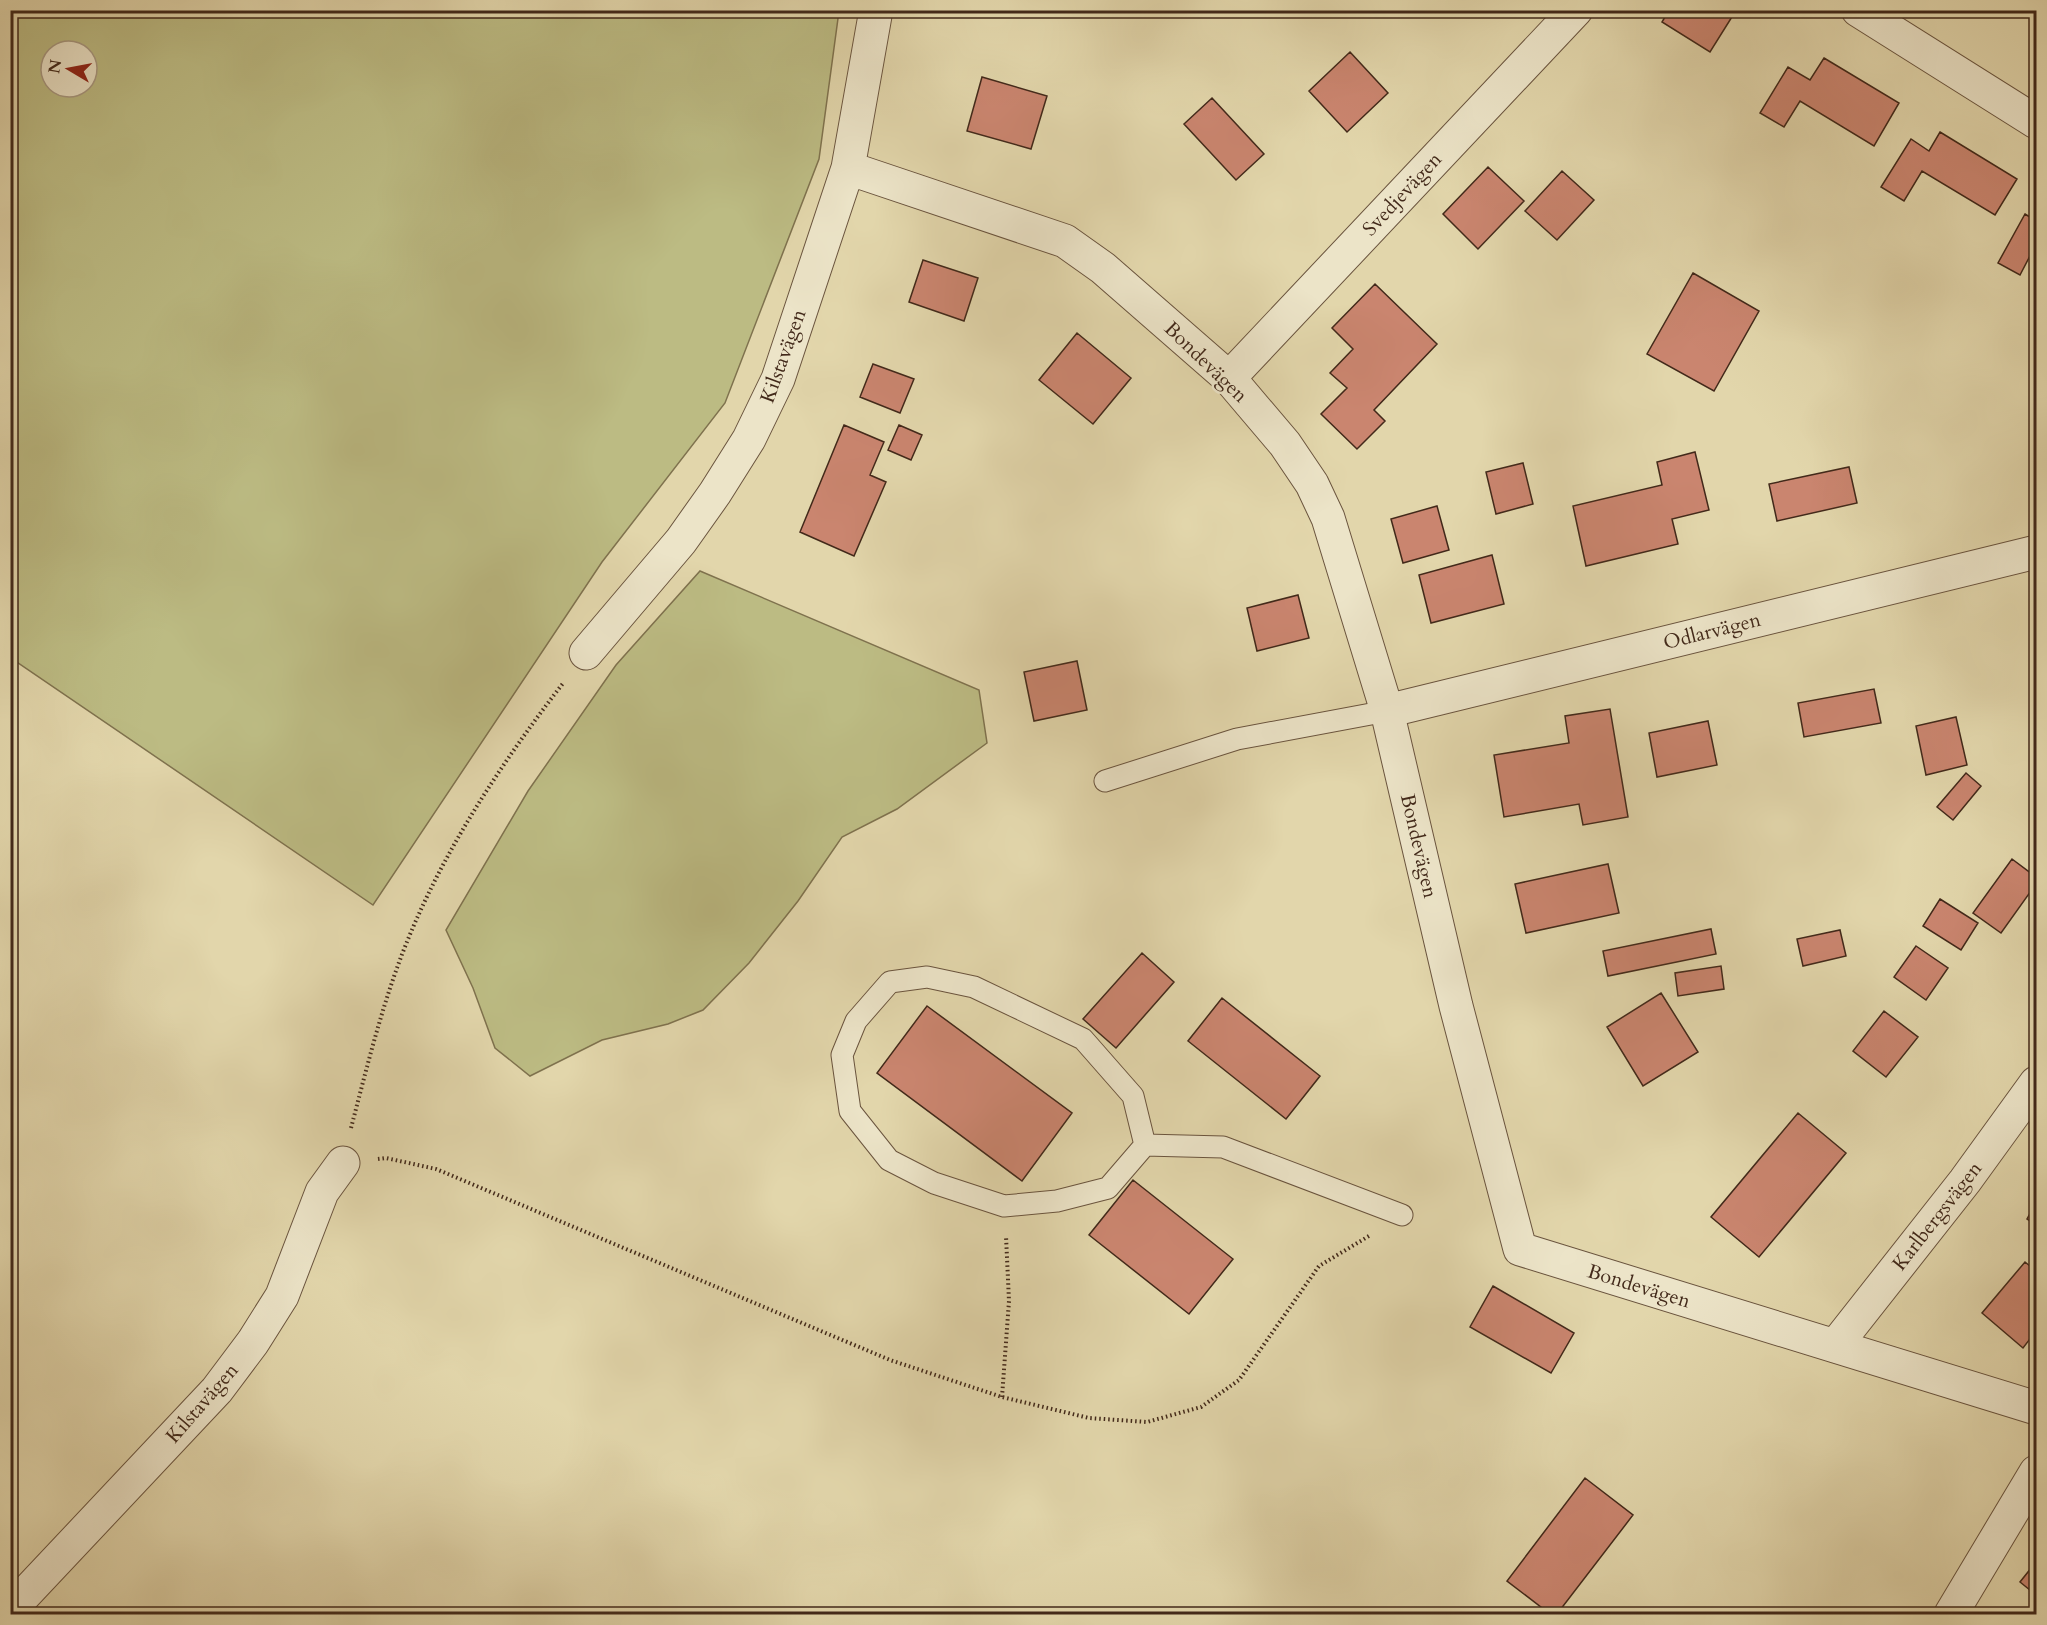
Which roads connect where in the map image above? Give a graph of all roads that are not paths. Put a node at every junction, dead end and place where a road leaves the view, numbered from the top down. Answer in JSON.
{"nodes":[{"id":1,"x":876,"y":10,"type":"edge"},
{"id":2,"x":1576,"y":10,"type":"edge"},
{"id":3,"x":1858,"y":10,"type":"edge"},
{"id":4,"x":2037,"y":122,"type":"edge"},
{"id":5,"x":848,"y":168,"type":"junction"},
{"id":6,"x":1229,"y":378,"type":"junction"},
{"id":7,"x":2037,"y":552,"type":"edge"},
{"id":8,"x":586,"y":652,"type":"road end"},
{"id":9,"x":1387,"y":711,"type":"junction"},
{"id":10,"x":1105,"y":781,"type":"dead end"},
{"id":11,"x":2037,"y":1083,"type":"edge"},
{"id":12,"x":1145,"y":1145,"type":"junction"},
{"id":13,"x":343,"y":1163,"type":"road end"},
{"id":14,"x":1402,"y":1215,"type":"road end"},
{"id":15,"x":1835,"y":1346,"type":"junction"},
{"id":16,"x":2037,"y":1408,"type":"edge"},
{"id":17,"x":2037,"y":1472,"type":"edge"},
{"id":18,"x":10,"y":1610,"type":"edge"},
{"id":19,"x":1951,"y":1614,"type":"edge"}],
"edges":[{"from":1,"to":5,"type":"street","name":"Kilstavägen"},
{"from":2,"to":6,"type":"street","name":"Svedjevägen"},
{"from":3,"to":4,"type":"street"},
{"from":5,"to":6,"type":"street","name":"Bondevägen"},
{"from":5,"to":8,"type":"street","name":"Kilstavägen"},
{"from":6,"to":9,"type":"street","name":"Bondevägen"},
{"from":7,"to":9,"type":"street","name":"Odlarvägen"},
{"from":9,"to":10,"type":"lane"},
{"from":9,"to":15,"type":"street","name":"Bondevägen"},
{"from":11,"to":15,"type":"street","name":"Karlbergsvägen"},
{"from":12,"to":12,"type":"lane"},
{"from":12,"to":14,"type":"lane"},
{"from":13,"to":18,"type":"street","name":"Kilstavägen"},
{"from":15,"to":16,"type":"street","name":"Bondevägen"},
{"from":17,"to":19,"type":"street"}]}
